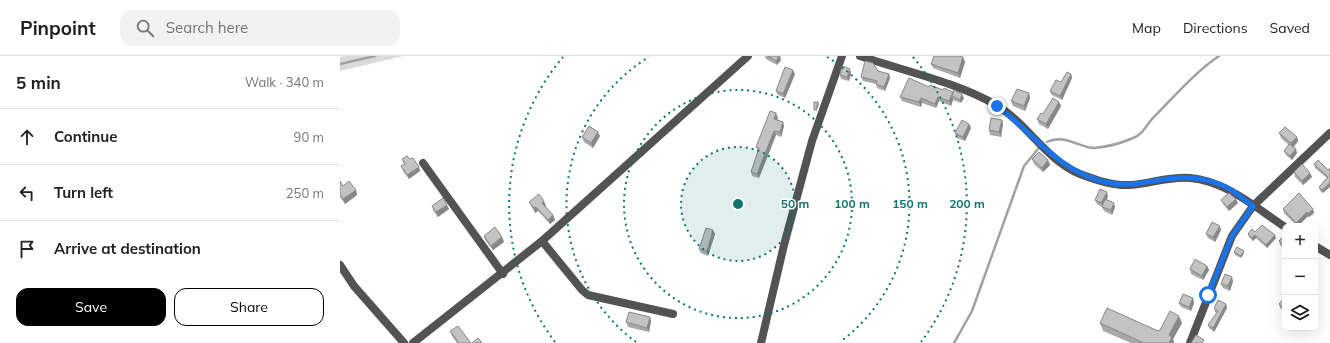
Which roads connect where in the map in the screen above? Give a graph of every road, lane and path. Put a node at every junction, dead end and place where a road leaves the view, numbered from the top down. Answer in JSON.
{"nodes":[{"id":1,"x":748,"y":56,"type":"edge"},
{"id":2,"x":842,"y":56,"type":"edge"},
{"id":3,"x":860,"y":56,"type":"edge"},
{"id":4,"x":1330,"y":133,"type":"edge"},
{"id":5,"x":423,"y":163,"type":"dead end"},
{"id":6,"x":1253,"y":206,"type":"junction"},
{"id":7,"x":1282,"y":225,"type":"edge"},
{"id":8,"x":542,"y":241,"type":"junction"},
{"id":9,"x":1318,"y":248,"type":"edge"},
{"id":10,"x":1330,"y":255,"type":"edge"},
{"id":11,"x":340,"y":264,"type":"edge"},
{"id":12,"x":503,"y":274,"type":"junction"},
{"id":13,"x":673,"y":314,"type":"dead end"},
{"id":14,"x":404,"y":343,"type":"edge"},
{"id":15,"x":413,"y":343,"type":"edge"},
{"id":16,"x":761,"y":343,"type":"edge"},
{"id":17,"x":1190,"y":343,"type":"edge"}],
"edges":[{"from":1,"to":8,"type":"street"},
{"from":2,"to":16,"type":"street"},
{"from":3,"to":6,"type":"street"},
{"from":4,"to":6,"type":"street"},
{"from":5,"to":12,"type":"street"},
{"from":6,"to":7,"type":"street"},
{"from":6,"to":17,"type":"street"},
{"from":8,"to":12,"type":"street"},
{"from":8,"to":13,"type":"street"},
{"from":9,"to":10,"type":"street"},
{"from":11,"to":14,"type":"street"},
{"from":12,"to":15,"type":"street"}]}
